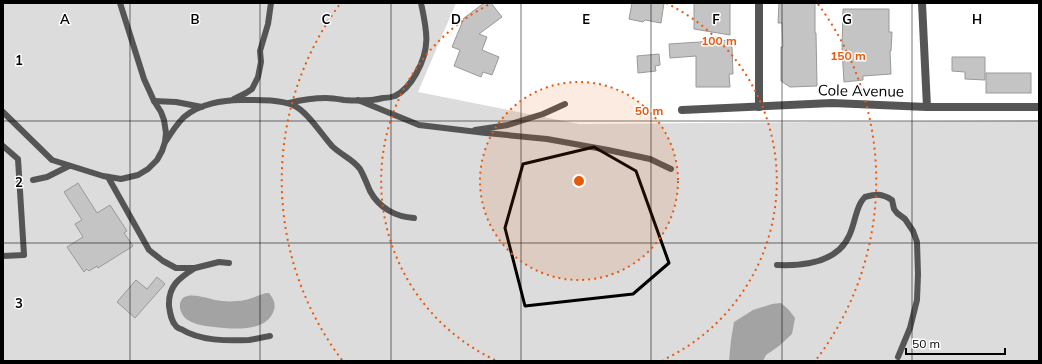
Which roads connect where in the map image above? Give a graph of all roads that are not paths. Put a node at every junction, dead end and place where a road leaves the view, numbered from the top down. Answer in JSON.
{"nodes":[{"id":1,"x":120,"y":3,"type":"edge"},
{"id":2,"x":271,"y":3,"type":"edge"},
{"id":3,"x":421,"y":3,"type":"edge"},
{"id":4,"x":759,"y":3,"type":"edge"},
{"id":5,"x":922,"y":3,"type":"edge"},
{"id":6,"x":233,"y":100,"type":"junction"},
{"id":7,"x":358,"y":100,"type":"junction"},
{"id":8,"x":154,"y":101,"type":"junction"},
{"id":9,"x":286,"y":103,"type":"junction"},
{"id":10,"x":565,"y":104,"type":"dead end"},
{"id":11,"x":203,"y":107,"type":"junction"},
{"id":12,"x":759,"y":107,"type":"junction"},
{"id":13,"x":927,"y":107,"type":"junction"},
{"id":14,"x":1039,"y":107,"type":"edge"},
{"id":15,"x":682,"y":110,"type":"dead end"},
{"id":16,"x":3,"y":112,"type":"edge"},
{"id":17,"x":468,"y":131,"type":"junction"},
{"id":18,"x":165,"y":142,"type":"junction"},
{"id":19,"x":3,"y":146,"type":"edge"},
{"id":20,"x":69,"y":166,"type":"junction"},
{"id":21,"x":671,"y":169,"type":"dead end"},
{"id":22,"x":108,"y":177,"type":"junction"},
{"id":23,"x":34,"y":180,"type":"dead end"},
{"id":24,"x":414,"y":218,"type":"dead end"},
{"id":25,"x":3,"y":256,"type":"edge"},
{"id":26,"x":228,"y":263,"type":"dead end"},
{"id":27,"x":777,"y":265,"type":"dead end"},
{"id":28,"x":195,"y":268,"type":"junction"},
{"id":29,"x":270,"y":336,"type":"dead end"},
{"id":30,"x":898,"y":357,"type":"dead end"}],
"edges":[{"from":1,"to":8,"type":"lane"},
{"from":2,"to":6,"type":"lane"},
{"from":3,"to":7,"type":"lane"},
{"from":4,"to":12,"type":"street"},
{"from":5,"to":13,"type":"street"},
{"from":6,"to":9,"type":"lane"},
{"from":6,"to":11,"type":"lane"},
{"from":7,"to":9,"type":"lane"},
{"from":7,"to":17,"type":"lane"},
{"from":8,"to":11,"type":"lane"},
{"from":8,"to":18,"type":"lane"},
{"from":9,"to":24,"type":"lane"},
{"from":10,"to":17,"type":"lane"},
{"from":11,"to":18,"type":"lane"},
{"from":12,"to":13,"type":"street","name":"Cole Avenue"},
{"from":12,"to":15,"type":"street","name":"Cole Avenue"},
{"from":13,"to":14,"type":"street","name":"Cole Avenue"},
{"from":16,"to":20,"type":"lane"},
{"from":17,"to":21,"type":"lane"},
{"from":18,"to":22,"type":"lane"},
{"from":19,"to":25,"type":"lane"},
{"from":20,"to":22,"type":"lane"},
{"from":20,"to":23,"type":"lane"},
{"from":22,"to":28,"type":"lane"},
{"from":26,"to":28,"type":"lane"},
{"from":27,"to":30,"type":"lane"},
{"from":28,"to":29,"type":"lane"}]}
